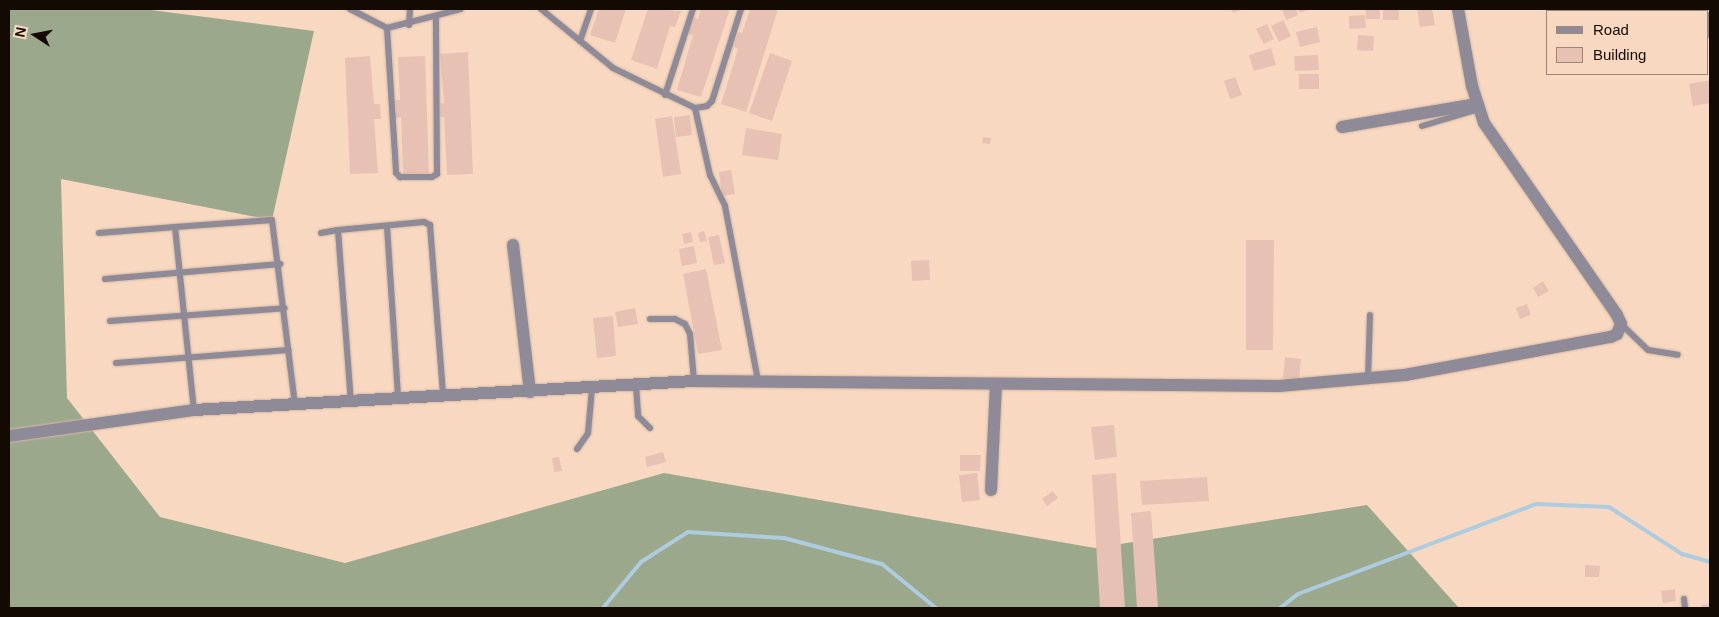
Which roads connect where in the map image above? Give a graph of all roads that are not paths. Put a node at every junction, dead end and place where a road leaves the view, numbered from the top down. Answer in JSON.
{"nodes":[{"id":1,"x":350,"y":9,"type":"edge"},
{"id":2,"x":410,"y":9,"type":"edge"},
{"id":3,"x":461,"y":9,"type":"edge"},
{"id":4,"x":541,"y":9,"type":"edge"},
{"id":5,"x":591,"y":9,"type":"edge"},
{"id":6,"x":693,"y":9,"type":"edge"},
{"id":7,"x":741,"y":9,"type":"edge"},
{"id":8,"x":1458,"y":9,"type":"edge"},
{"id":9,"x":436,"y":16,"type":"junction"},
{"id":10,"x":409,"y":25,"type":"junction"},
{"id":11,"x":387,"y":28,"type":"junction"},
{"id":12,"x":580,"y":41,"type":"junction"},
{"id":13,"x":665,"y":95,"type":"junction"},
{"id":14,"x":1478,"y":107,"type":"junction"},
{"id":15,"x":695,"y":108,"type":"junction"},
{"id":16,"x":1422,"y":126,"type":"dead end"},
{"id":17,"x":1342,"y":128,"type":"dead end"},
{"id":18,"x":175,"y":226,"type":"junction"},
{"id":19,"x":387,"y":226,"type":"junction"},
{"id":20,"x":338,"y":230,"type":"junction"},
{"id":21,"x":99,"y":233,"type":"dead end"},
{"id":22,"x":321,"y":233,"type":"dead end"},
{"id":23,"x":513,"y":245,"type":"dead end"},
{"id":24,"x":280,"y":264,"type":"junction"},
{"id":25,"x":179,"y":273,"type":"junction"},
{"id":26,"x":106,"y":279,"type":"dead end"},
{"id":27,"x":285,"y":308,"type":"junction"},
{"id":28,"x":1370,"y":315,"type":"dead end"},
{"id":29,"x":184,"y":316,"type":"junction"},
{"id":30,"x":650,"y":319,"type":"dead end"},
{"id":31,"x":110,"y":321,"type":"dead end"},
{"id":32,"x":1621,"y":324,"type":"junction"},
{"id":33,"x":288,"y":350,"type":"junction"},
{"id":34,"x":1678,"y":355,"type":"dead end"},
{"id":35,"x":187,"y":359,"type":"junction"},
{"id":36,"x":116,"y":363,"type":"dead end"},
{"id":37,"x":1368,"y":378,"type":"junction"},
{"id":38,"x":758,"y":380,"type":"junction"},
{"id":39,"x":694,"y":381,"type":"junction"},
{"id":40,"x":996,"y":384,"type":"junction"},
{"id":41,"x":636,"y":385,"type":"junction"},
{"id":42,"x":592,"y":388,"type":"junction"},
{"id":43,"x":530,"y":392,"type":"junction"},
{"id":44,"x":443,"y":395,"type":"junction"},
{"id":45,"x":398,"y":398,"type":"junction"},
{"id":46,"x":352,"y":402,"type":"junction"},
{"id":47,"x":295,"y":405,"type":"junction"},
{"id":48,"x":194,"y":410,"type":"junction"},
{"id":49,"x":650,"y":428,"type":"dead end"},
{"id":50,"x":9,"y":436,"type":"edge"},
{"id":51,"x":577,"y":449,"type":"dead end"},
{"id":52,"x":991,"y":490,"type":"dead end"},
{"id":53,"x":1684,"y":599,"type":"dead end"},
{"id":54,"x":1686,"y":608,"type":"edge"}],
"edges":[{"from":1,"to":11,"type":"lane"},
{"from":2,"to":10,"type":"lane"},
{"from":3,"to":9,"type":"lane"},
{"from":4,"to":12,"type":"lane"},
{"from":5,"to":12,"type":"lane"},
{"from":6,"to":13,"type":"lane"},
{"from":7,"to":15,"type":"lane"},
{"from":8,"to":14,"type":"street"},
{"from":9,"to":10,"type":"lane"},
{"from":9,"to":11,"type":"lane"},
{"from":10,"to":11,"type":"lane"},
{"from":12,"to":13,"type":"lane"},
{"from":13,"to":15,"type":"lane"},
{"from":14,"to":16,"type":"lane"},
{"from":14,"to":17,"type":"street"},
{"from":14,"to":32,"type":"street"},
{"from":15,"to":38,"type":"lane"},
{"from":18,"to":21,"type":"lane"},
{"from":18,"to":24,"type":"lane"},
{"from":18,"to":25,"type":"lane"},
{"from":19,"to":20,"type":"lane"},
{"from":19,"to":44,"type":"lane"},
{"from":19,"to":45,"type":"lane"},
{"from":20,"to":22,"type":"lane"},
{"from":20,"to":46,"type":"lane"},
{"from":23,"to":43,"type":"street"},
{"from":24,"to":25,"type":"lane"},
{"from":24,"to":27,"type":"lane"},
{"from":25,"to":26,"type":"lane"},
{"from":25,"to":29,"type":"lane"},
{"from":27,"to":29,"type":"lane"},
{"from":27,"to":33,"type":"lane"},
{"from":28,"to":37,"type":"lane"},
{"from":29,"to":31,"type":"lane"},
{"from":29,"to":35,"type":"lane"},
{"from":30,"to":39,"type":"lane"},
{"from":32,"to":34,"type":"lane"},
{"from":32,"to":37,"type":"street"},
{"from":33,"to":35,"type":"lane"},
{"from":33,"to":47,"type":"lane"},
{"from":35,"to":36,"type":"lane"},
{"from":35,"to":48,"type":"lane"},
{"from":37,"to":40,"type":"street"},
{"from":38,"to":39,"type":"street"},
{"from":38,"to":40,"type":"street"},
{"from":39,"to":41,"type":"street"},
{"from":40,"to":52,"type":"street"},
{"from":41,"to":42,"type":"street"},
{"from":41,"to":49,"type":"lane"},
{"from":42,"to":43,"type":"street"},
{"from":42,"to":51,"type":"lane"},
{"from":43,"to":44,"type":"street"},
{"from":44,"to":45,"type":"street"},
{"from":45,"to":46,"type":"street"},
{"from":46,"to":47,"type":"street"},
{"from":47,"to":48,"type":"street"},
{"from":48,"to":50,"type":"street"},
{"from":53,"to":54,"type":"lane"}]}
